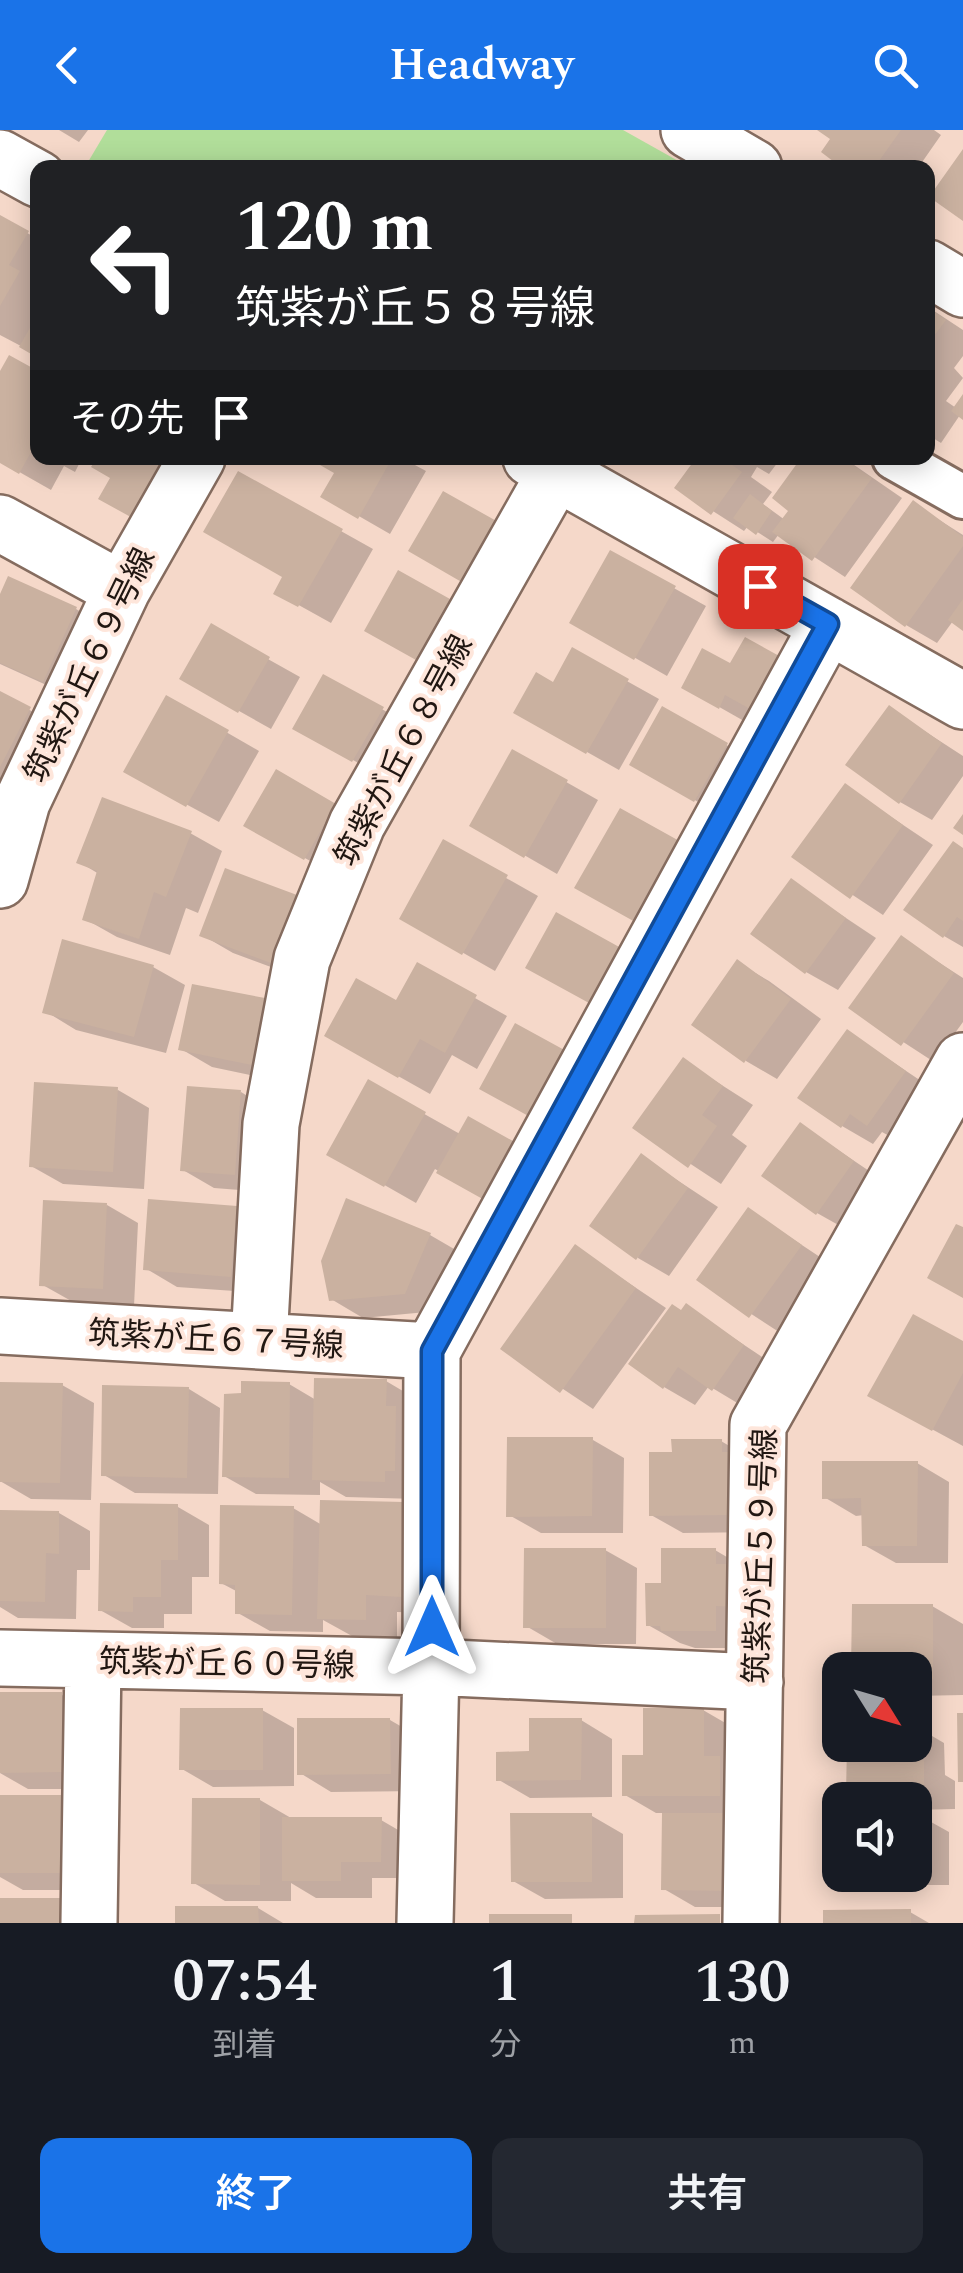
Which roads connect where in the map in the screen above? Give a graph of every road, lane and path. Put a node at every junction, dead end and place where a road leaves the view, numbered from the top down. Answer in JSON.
{"nodes":[{"id":1,"x":0,"y":158,"type":"edge"},
{"id":2,"x":30,"y":175,"type":"edge"},
{"id":3,"x":935,"y":272,"type":"edge"},
{"id":4,"x":963,"y":289,"type":"edge"},
{"id":5,"x":192,"y":465,"type":"edge"},
{"id":6,"x":544,"y":465,"type":"edge"},
{"id":7,"x":906,"y":465,"type":"edge"},
{"id":8,"x":963,"y":497,"type":"edge"},
{"id":9,"x":0,"y":523,"type":"edge"},
{"id":10,"x":122,"y":590,"type":"junction"},
{"id":11,"x":828,"y":624,"type":"junction"},
{"id":12,"x":963,"y":701,"type":"edge"},
{"id":13,"x":0,"y":880,"type":"edge"},
{"id":14,"x":963,"y":1061,"type":"edge"},
{"id":15,"x":0,"y":1326,"type":"edge"},
{"id":16,"x":258,"y":1341,"type":"junction"},
{"id":17,"x":432,"y":1351,"type":"junction"},
{"id":18,"x":0,"y":1658,"type":"edge"},
{"id":19,"x":93,"y":1660,"type":"junction"},
{"id":20,"x":432,"y":1666,"type":"junction"},
{"id":21,"x":754,"y":1682,"type":"junction"},
{"id":22,"x":89,"y":1923,"type":"edge"},
{"id":23,"x":426,"y":1923,"type":"edge"},
{"id":24,"x":752,"y":1923,"type":"edge"}],
"edges":[{"from":1,"to":2,"type":"street"},
{"from":3,"to":4,"type":"street"},
{"from":5,"to":10,"type":"street","name":"筑紫が丘６９号線"},
{"from":6,"to":11,"type":"street"},
{"from":6,"to":16,"type":"street","name":"筑紫が丘６８号線"},
{"from":7,"to":8,"type":"street"},
{"from":9,"to":10,"type":"street"},
{"from":10,"to":13,"type":"street","name":"筑紫が丘６９号線"},
{"from":11,"to":12,"type":"street"},
{"from":11,"to":17,"type":"street"},
{"from":14,"to":21,"type":"street","name":"筑紫が丘５９号線"},
{"from":15,"to":16,"type":"street","name":"筑紫が丘６７号線"},
{"from":16,"to":17,"type":"street","name":"筑紫が丘６７号線"},
{"from":17,"to":20,"type":"street"},
{"from":18,"to":19,"type":"street","name":"筑紫が丘６０号線"},
{"from":19,"to":20,"type":"street","name":"筑紫が丘６０号線"},
{"from":19,"to":22,"type":"street"},
{"from":20,"to":21,"type":"street","name":"筑紫が丘６０号線"},
{"from":20,"to":23,"type":"street"},
{"from":21,"to":24,"type":"street","name":"筑紫が丘５９号線"}]}
